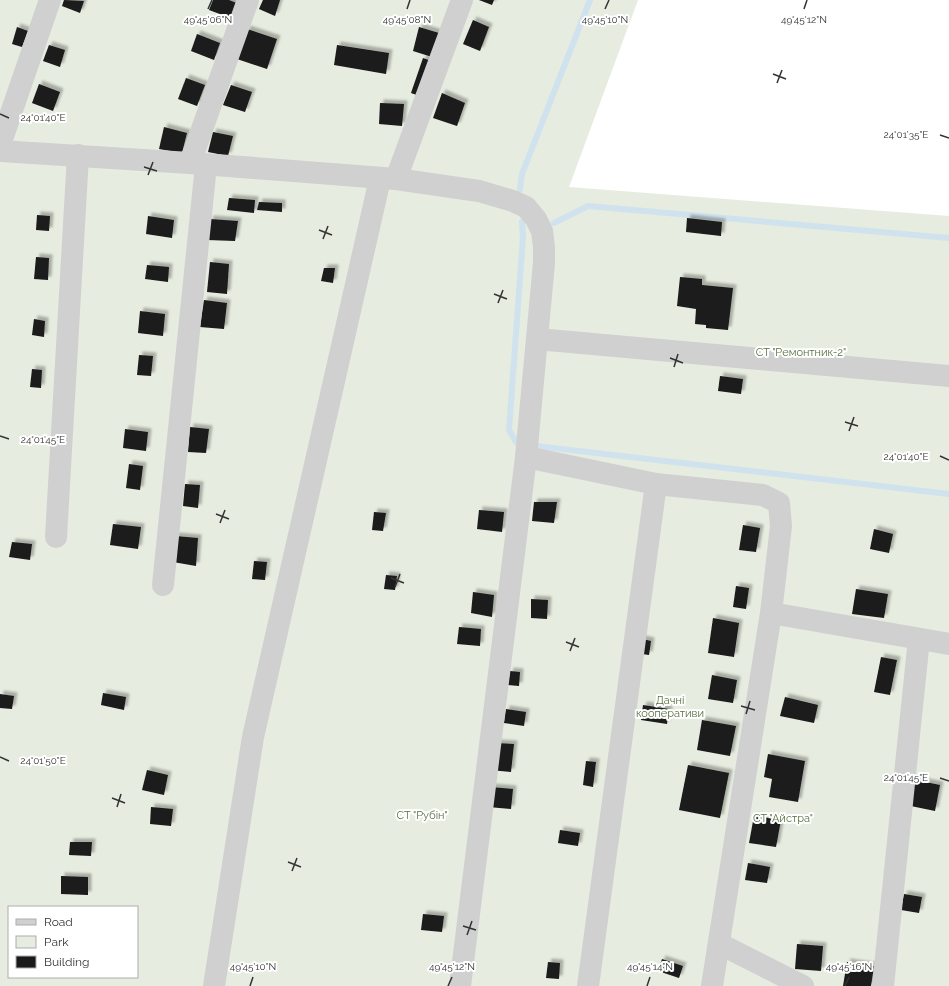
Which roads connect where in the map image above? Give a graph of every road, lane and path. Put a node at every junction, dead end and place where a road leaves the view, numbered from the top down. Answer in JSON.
{"nodes":[{"id":1,"x":50,"y":0,"type":"edge"},
{"id":2,"x":248,"y":0,"type":"edge"},
{"id":3,"x":462,"y":0,"type":"edge"},
{"id":4,"x":0,"y":145,"type":"edge"},
{"id":5,"x":0,"y":151,"type":"edge"},
{"id":6,"x":78,"y":155,"type":"junction"},
{"id":7,"x":198,"y":164,"type":"junction"},
{"id":8,"x":388,"y":179,"type":"junction"},
{"id":9,"x":537,"y":339,"type":"junction"},
{"id":10,"x":949,"y":376,"type":"edge"},
{"id":11,"x":526,"y":457,"type":"junction"},
{"id":12,"x":656,"y":484,"type":"junction"},
{"id":13,"x":56,"y":538,"type":"dead end"},
{"id":14,"x":163,"y":585,"type":"dead end"},
{"id":15,"x":771,"y":613,"type":"junction"},
{"id":16,"x":919,"y":639,"type":"junction"},
{"id":17,"x":949,"y":644,"type":"edge"},
{"id":18,"x":720,"y":944,"type":"junction"},
{"id":19,"x":214,"y":986,"type":"edge"},
{"id":20,"x":460,"y":986,"type":"edge"},
{"id":21,"x":588,"y":986,"type":"edge"},
{"id":22,"x":712,"y":986,"type":"edge"},
{"id":23,"x":803,"y":986,"type":"edge"},
{"id":24,"x":883,"y":986,"type":"edge"}],
"edges":[{"from":1,"to":4,"type":"street"},
{"from":2,"to":7,"type":"street"},
{"from":3,"to":8,"type":"street"},
{"from":5,"to":6,"type":"street"},
{"from":6,"to":7,"type":"street"},
{"from":6,"to":13,"type":"street"},
{"from":7,"to":8,"type":"street"},
{"from":7,"to":14,"type":"street"},
{"from":8,"to":9,"type":"street"},
{"from":8,"to":19,"type":"street"},
{"from":9,"to":10,"type":"street"},
{"from":9,"to":11,"type":"street"},
{"from":11,"to":12,"type":"street"},
{"from":11,"to":20,"type":"street"},
{"from":12,"to":15,"type":"street"},
{"from":12,"to":21,"type":"street"},
{"from":15,"to":16,"type":"street"},
{"from":15,"to":18,"type":"street"},
{"from":16,"to":17,"type":"street"},
{"from":16,"to":24,"type":"street"},
{"from":18,"to":22,"type":"street"},
{"from":18,"to":23,"type":"street"}]}
